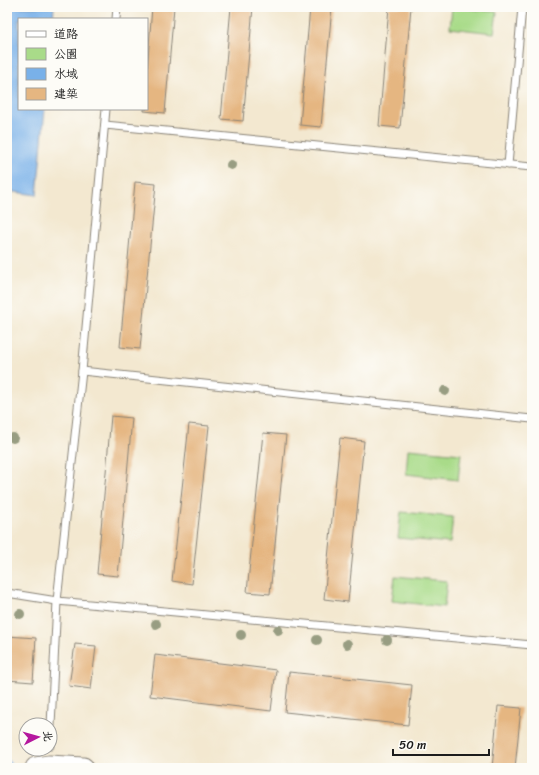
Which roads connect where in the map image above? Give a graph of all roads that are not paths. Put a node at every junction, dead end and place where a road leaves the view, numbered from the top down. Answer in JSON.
{"nodes":[{"id":1,"x":117,"y":7,"type":"edge"},
{"id":2,"x":522,"y":7,"type":"edge"},
{"id":3,"x":116,"y":18,"type":"edge"},
{"id":4,"x":106,"y":110,"type":"edge"},
{"id":5,"x":104,"y":125,"type":"junction"},
{"id":6,"x":508,"y":165,"type":"junction"},
{"id":7,"x":532,"y":167,"type":"edge"},
{"id":8,"x":82,"y":371,"type":"junction"},
{"id":9,"x":532,"y":419,"type":"edge"},
{"id":10,"x":7,"y":593,"type":"edge"},
{"id":11,"x":57,"y":601,"type":"junction"},
{"id":12,"x":532,"y":645,"type":"edge"},
{"id":13,"x":51,"y":717,"type":"edge"},
{"id":14,"x":47,"y":760,"type":"edge"},
{"id":15,"x":83,"y":768,"type":"edge"}],
"edges":[{"from":1,"to":3,"type":"lane"},
{"from":2,"to":6,"type":"lane"},
{"from":4,"to":5,"type":"lane"},
{"from":5,"to":6,"type":"lane"},
{"from":5,"to":8,"type":"lane"},
{"from":6,"to":7,"type":"lane"},
{"from":8,"to":9,"type":"lane"},
{"from":8,"to":11,"type":"lane"},
{"from":10,"to":11,"type":"lane"},
{"from":11,"to":12,"type":"lane"},
{"from":11,"to":13,"type":"lane"},
{"from":14,"to":15,"type":"main road"}]}
